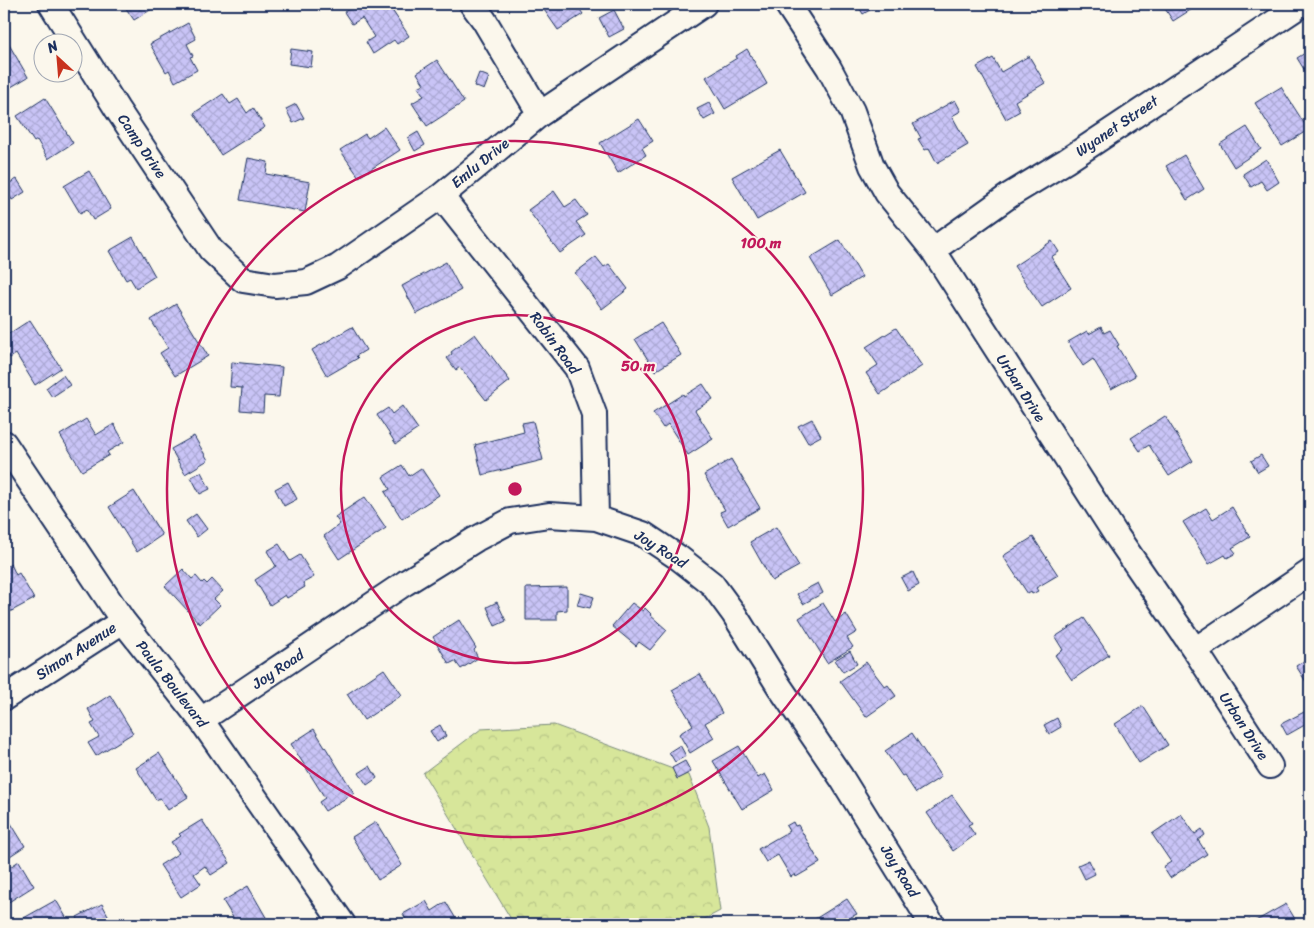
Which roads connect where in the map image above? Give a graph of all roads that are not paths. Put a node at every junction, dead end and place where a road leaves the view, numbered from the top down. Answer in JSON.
{"nodes":[{"id":1,"x":51,"y":4,"type":"edge"},
{"id":2,"x":472,"y":4,"type":"edge"},
{"id":3,"x":704,"y":4,"type":"edge"},
{"id":4,"x":787,"y":4,"type":"edge"},
{"id":5,"x":1302,"y":4,"type":"edge"},
{"id":6,"x":540,"y":114,"type":"junction"},
{"id":7,"x":441,"y":196,"type":"junction"},
{"id":8,"x":933,"y":250,"type":"junction"},
{"id":9,"x":243,"y":280,"type":"joint"},
{"id":10,"x":4,"y":443,"type":"edge"},
{"id":11,"x":596,"y":518,"type":"junction"},
{"id":12,"x":1310,"y":572,"type":"edge"},
{"id":13,"x":123,"y":621,"type":"junction"},
{"id":14,"x":1195,"y":650,"type":"junction"},
{"id":15,"x":4,"y":698,"type":"edge"},
{"id":16,"x":201,"y":720,"type":"junction"},
{"id":17,"x":1270,"y":766,"type":"dead end"},
{"id":18,"x":343,"y":924,"type":"edge"},
{"id":19,"x":932,"y":924,"type":"edge"}],
"edges":[{"from":1,"to":9,"type":"street","name":"Camp Drive"},
{"from":2,"to":6,"type":"street"},
{"from":3,"to":6,"type":"street","name":"Emlu Drive"},
{"from":4,"to":8,"type":"street","name":"Urban Drive"},
{"from":5,"to":8,"type":"street","name":"Wyanet Street"},
{"from":6,"to":7,"type":"street","name":"Emlu Drive"},
{"from":7,"to":9,"type":"street","name":"Emlu Drive"},
{"from":7,"to":11,"type":"street","name":"Robin Road"},
{"from":8,"to":14,"type":"street","name":"Urban Drive"},
{"from":10,"to":13,"type":"street","name":"Paula Boulevard"},
{"from":11,"to":16,"type":"street","name":"Joy Road"},
{"from":11,"to":19,"type":"street","name":"Joy Road"},
{"from":12,"to":14,"type":"street"},
{"from":13,"to":15,"type":"street","name":"Simon Avenue"},
{"from":13,"to":16,"type":"street","name":"Paula Boulevard"},
{"from":14,"to":17,"type":"street","name":"Urban Drive"},
{"from":16,"to":18,"type":"street","name":"Paula Boulevard"}]}
